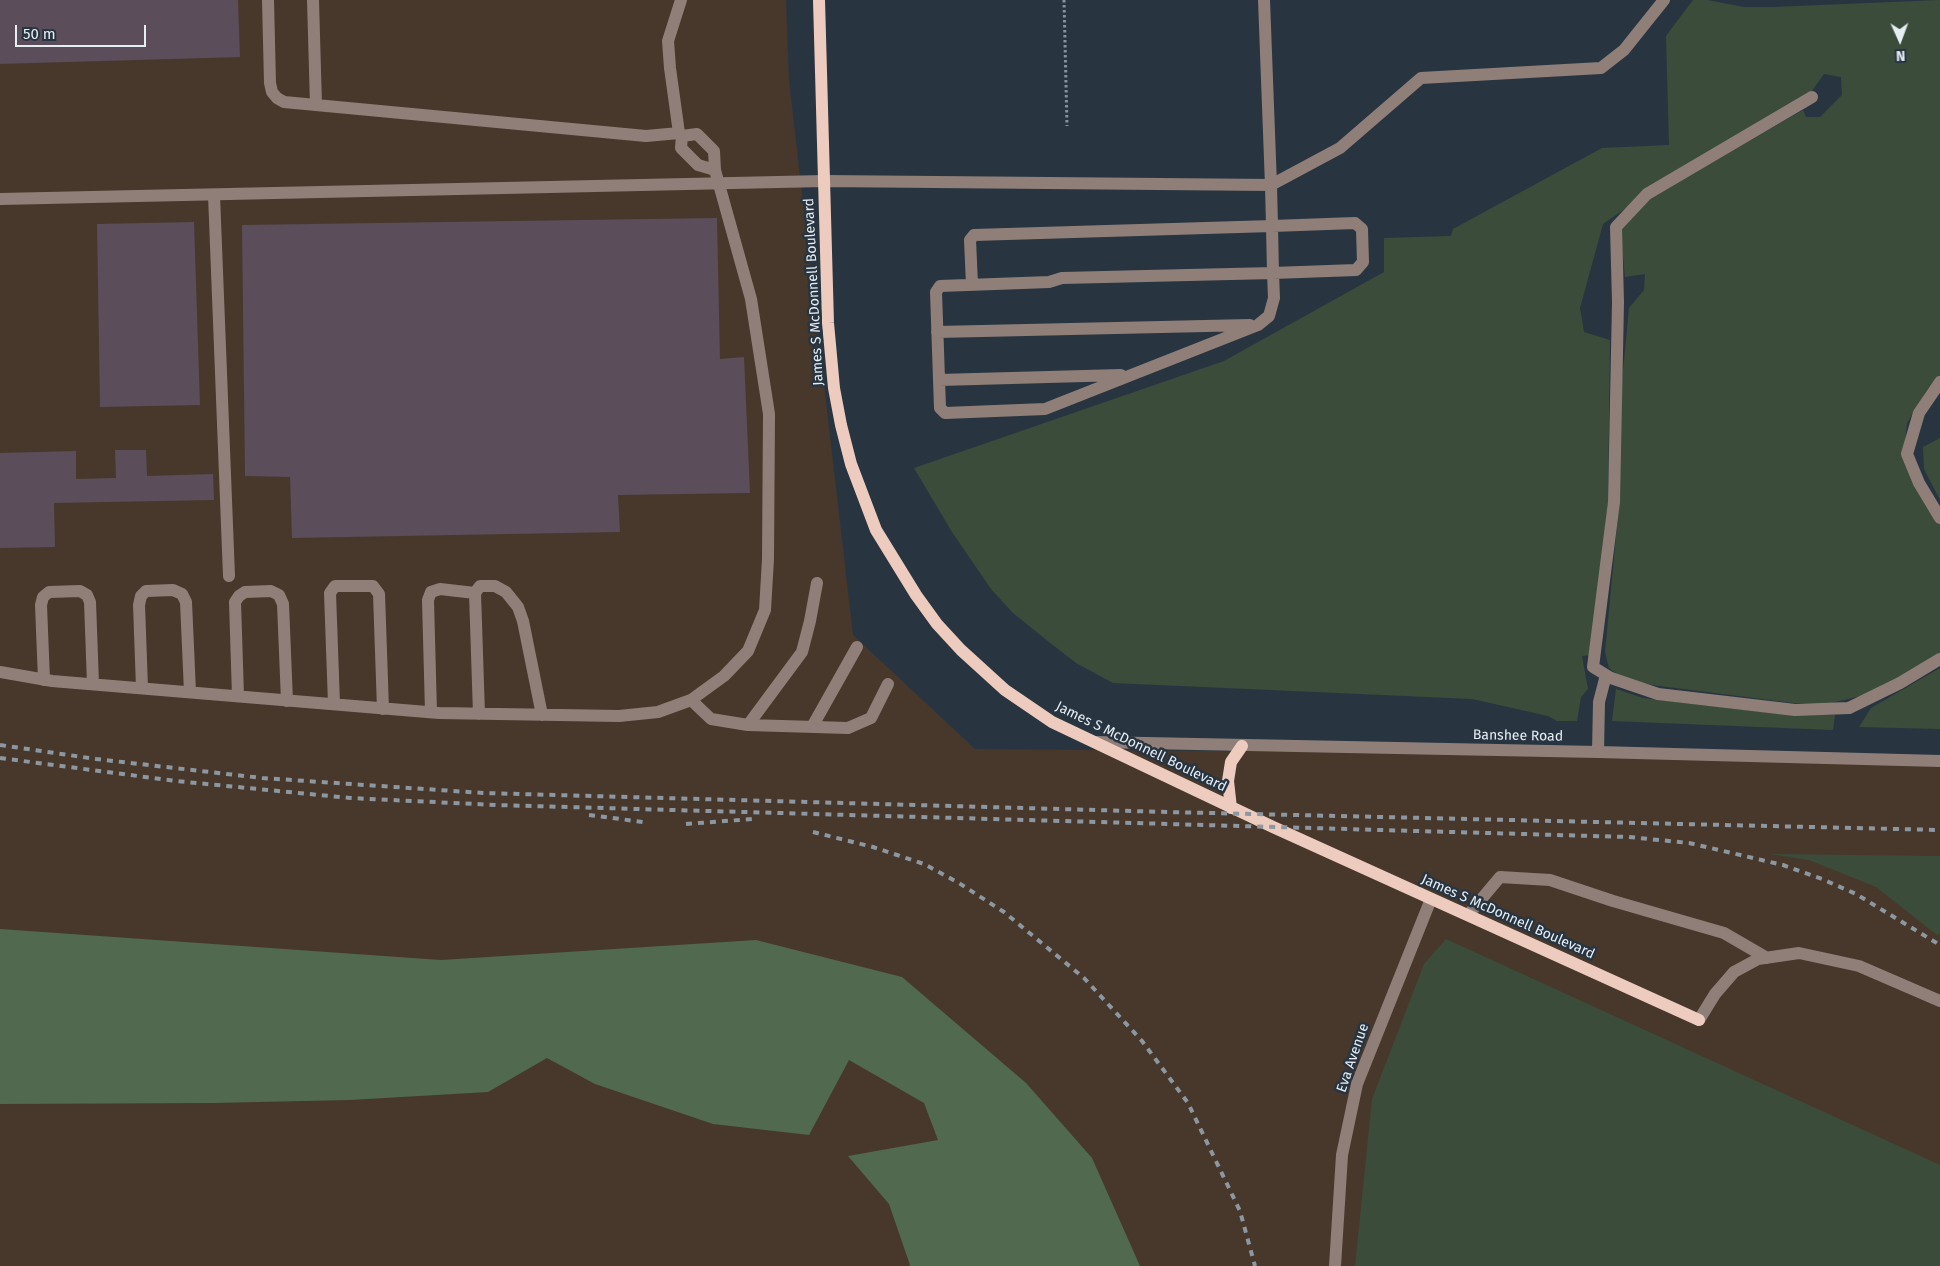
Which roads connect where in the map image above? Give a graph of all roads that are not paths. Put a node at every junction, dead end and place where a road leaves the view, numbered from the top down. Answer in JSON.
{"nodes":[{"id":1,"x":268,"y":0,"type":"edge"},
{"id":2,"x":314,"y":0,"type":"edge"},
{"id":3,"x":681,"y":0,"type":"edge"},
{"id":4,"x":819,"y":0,"type":"edge"},
{"id":5,"x":1264,"y":0,"type":"edge"},
{"id":6,"x":1664,"y":0,"type":"edge"},
{"id":7,"x":1812,"y":97,"type":"dead end"},
{"id":8,"x":316,"y":105,"type":"junction"},
{"id":9,"x":680,"y":134,"type":"junction"},
{"id":10,"x":715,"y":170,"type":"junction"},
{"id":11,"x":824,"y":181,"type":"junction"},
{"id":12,"x":720,"y":183,"type":"junction"},
{"id":13,"x":1271,"y":185,"type":"junction"},
{"id":14,"x":214,"y":195,"type":"junction"},
{"id":15,"x":0,"y":199,"type":"edge"},
{"id":16,"x":1272,"y":226,"type":"junction"},
{"id":17,"x":1273,"y":273,"type":"junction"},
{"id":18,"x":972,"y":284,"type":"junction"},
{"id":19,"x":1258,"y":325,"type":"junction"},
{"id":20,"x":937,"y":332,"type":"junction"},
{"id":21,"x":1132,"y":375,"type":"junction"},
{"id":22,"x":939,"y":380,"type":"junction"},
{"id":23,"x":1940,"y":382,"type":"edge"},
{"id":24,"x":1940,"y":518,"type":"edge"},
{"id":25,"x":229,"y":576,"type":"dead end"},
{"id":26,"x":816,"y":583,"type":"dead end"},
{"id":27,"x":474,"y":593,"type":"junction"},
{"id":28,"x":857,"y":647,"type":"dead end"},
{"id":29,"x":1940,"y":659,"type":"edge"},
{"id":30,"x":0,"y":672,"type":"edge"},
{"id":31,"x":1606,"y":675,"type":"junction"},
{"id":32,"x":44,"y":680,"type":"junction"},
{"id":33,"x":93,"y":684,"type":"junction"},
{"id":34,"x":888,"y":684,"type":"dead end"},
{"id":35,"x":142,"y":688,"type":"junction"},
{"id":36,"x":190,"y":692,"type":"junction"},
{"id":37,"x":238,"y":696,"type":"junction"},
{"id":38,"x":691,"y":700,"type":"junction"},
{"id":39,"x":287,"y":701,"type":"junction"},
{"id":40,"x":334,"y":704,"type":"junction"},
{"id":41,"x":383,"y":709,"type":"junction"},
{"id":42,"x":431,"y":712,"type":"junction"},
{"id":43,"x":479,"y":714,"type":"junction"},
{"id":44,"x":542,"y":715,"type":"junction"},
{"id":45,"x":748,"y":725,"type":"junction"},
{"id":46,"x":812,"y":727,"type":"junction"},
{"id":47,"x":1095,"y":742,"type":"junction"},
{"id":48,"x":1242,"y":746,"type":"junction"},
{"id":49,"x":1598,"y":752,"type":"junction"},
{"id":50,"x":1940,"y":761,"type":"edge"},
{"id":51,"x":1231,"y":808,"type":"junction"},
{"id":52,"x":1431,"y":899,"type":"junction"},
{"id":53,"x":1468,"y":916,"type":"junction"},
{"id":54,"x":1767,"y":958,"type":"junction"},
{"id":55,"x":1940,"y":1001,"type":"edge"},
{"id":56,"x":1699,"y":1020,"type":"joint"},
{"id":57,"x":1336,"y":1266,"type":"edge"}],
"edges":[{"from":1,"to":8,"type":"street"},
{"from":2,"to":8,"type":"street"},
{"from":3,"to":9,"type":"street"},
{"from":4,"to":11,"type":"main road","name":"James S McDonnell Boulevard"},
{"from":5,"to":13,"type":"street"},
{"from":6,"to":13,"type":"street"},
{"from":7,"to":31,"type":"street"},
{"from":8,"to":9,"type":"street"},
{"from":9,"to":10,"type":"street"},
{"from":9,"to":10,"type":"street"},
{"from":10,"to":12,"type":"street"},
{"from":11,"to":12,"type":"street"},
{"from":11,"to":13,"type":"street"},
{"from":11,"to":47,"type":"main road","name":"James S McDonnell Boulevard"},
{"from":12,"to":14,"type":"street"},
{"from":12,"to":38,"type":"street"},
{"from":13,"to":16,"type":"street"},
{"from":14,"to":15,"type":"street"},
{"from":14,"to":25,"type":"street"},
{"from":16,"to":17,"type":"street"},
{"from":16,"to":17,"type":"street"},
{"from":16,"to":18,"type":"street"},
{"from":17,"to":18,"type":"street"},
{"from":17,"to":19,"type":"street"},
{"from":18,"to":20,"type":"street"},
{"from":19,"to":20,"type":"street"},
{"from":19,"to":21,"type":"street"},
{"from":20,"to":22,"type":"street"},
{"from":21,"to":22,"type":"street"},
{"from":21,"to":22,"type":"street"},
{"from":23,"to":24,"type":"street"},
{"from":26,"to":45,"type":"street"},
{"from":27,"to":42,"type":"street"},
{"from":27,"to":43,"type":"street"},
{"from":27,"to":44,"type":"street"},
{"from":28,"to":46,"type":"street"},
{"from":29,"to":31,"type":"street"},
{"from":30,"to":32,"type":"street"},
{"from":31,"to":49,"type":"street"},
{"from":32,"to":33,"type":"street"},
{"from":32,"to":33,"type":"street"},
{"from":33,"to":35,"type":"street"},
{"from":34,"to":46,"type":"street"},
{"from":35,"to":36,"type":"street"},
{"from":35,"to":36,"type":"street"},
{"from":36,"to":37,"type":"street"},
{"from":37,"to":39,"type":"street"},
{"from":37,"to":39,"type":"street"},
{"from":38,"to":44,"type":"street"},
{"from":38,"to":45,"type":"street"},
{"from":39,"to":40,"type":"street"},
{"from":40,"to":41,"type":"street"},
{"from":40,"to":41,"type":"street"},
{"from":41,"to":42,"type":"street"},
{"from":42,"to":43,"type":"street"},
{"from":43,"to":44,"type":"street"},
{"from":45,"to":46,"type":"street"},
{"from":47,"to":48,"type":"street","name":"Banshee Road"},
{"from":47,"to":51,"type":"main road","name":"James S McDonnell Boulevard"},
{"from":48,"to":49,"type":"street","name":"Banshee Road"},
{"from":48,"to":51,"type":"main road"},
{"from":49,"to":50,"type":"street","name":"Banshee Road"},
{"from":51,"to":52,"type":"main road","name":"James S McDonnell Boulevard"},
{"from":52,"to":53,"type":"main road","name":"James S McDonnell Boulevard"},
{"from":52,"to":57,"type":"street","name":"Eva Avenue"},
{"from":53,"to":54,"type":"street"},
{"from":53,"to":56,"type":"main road","name":"James S McDonnell Boulevard"},
{"from":54,"to":55,"type":"street"},
{"from":54,"to":56,"type":"street"}]}
